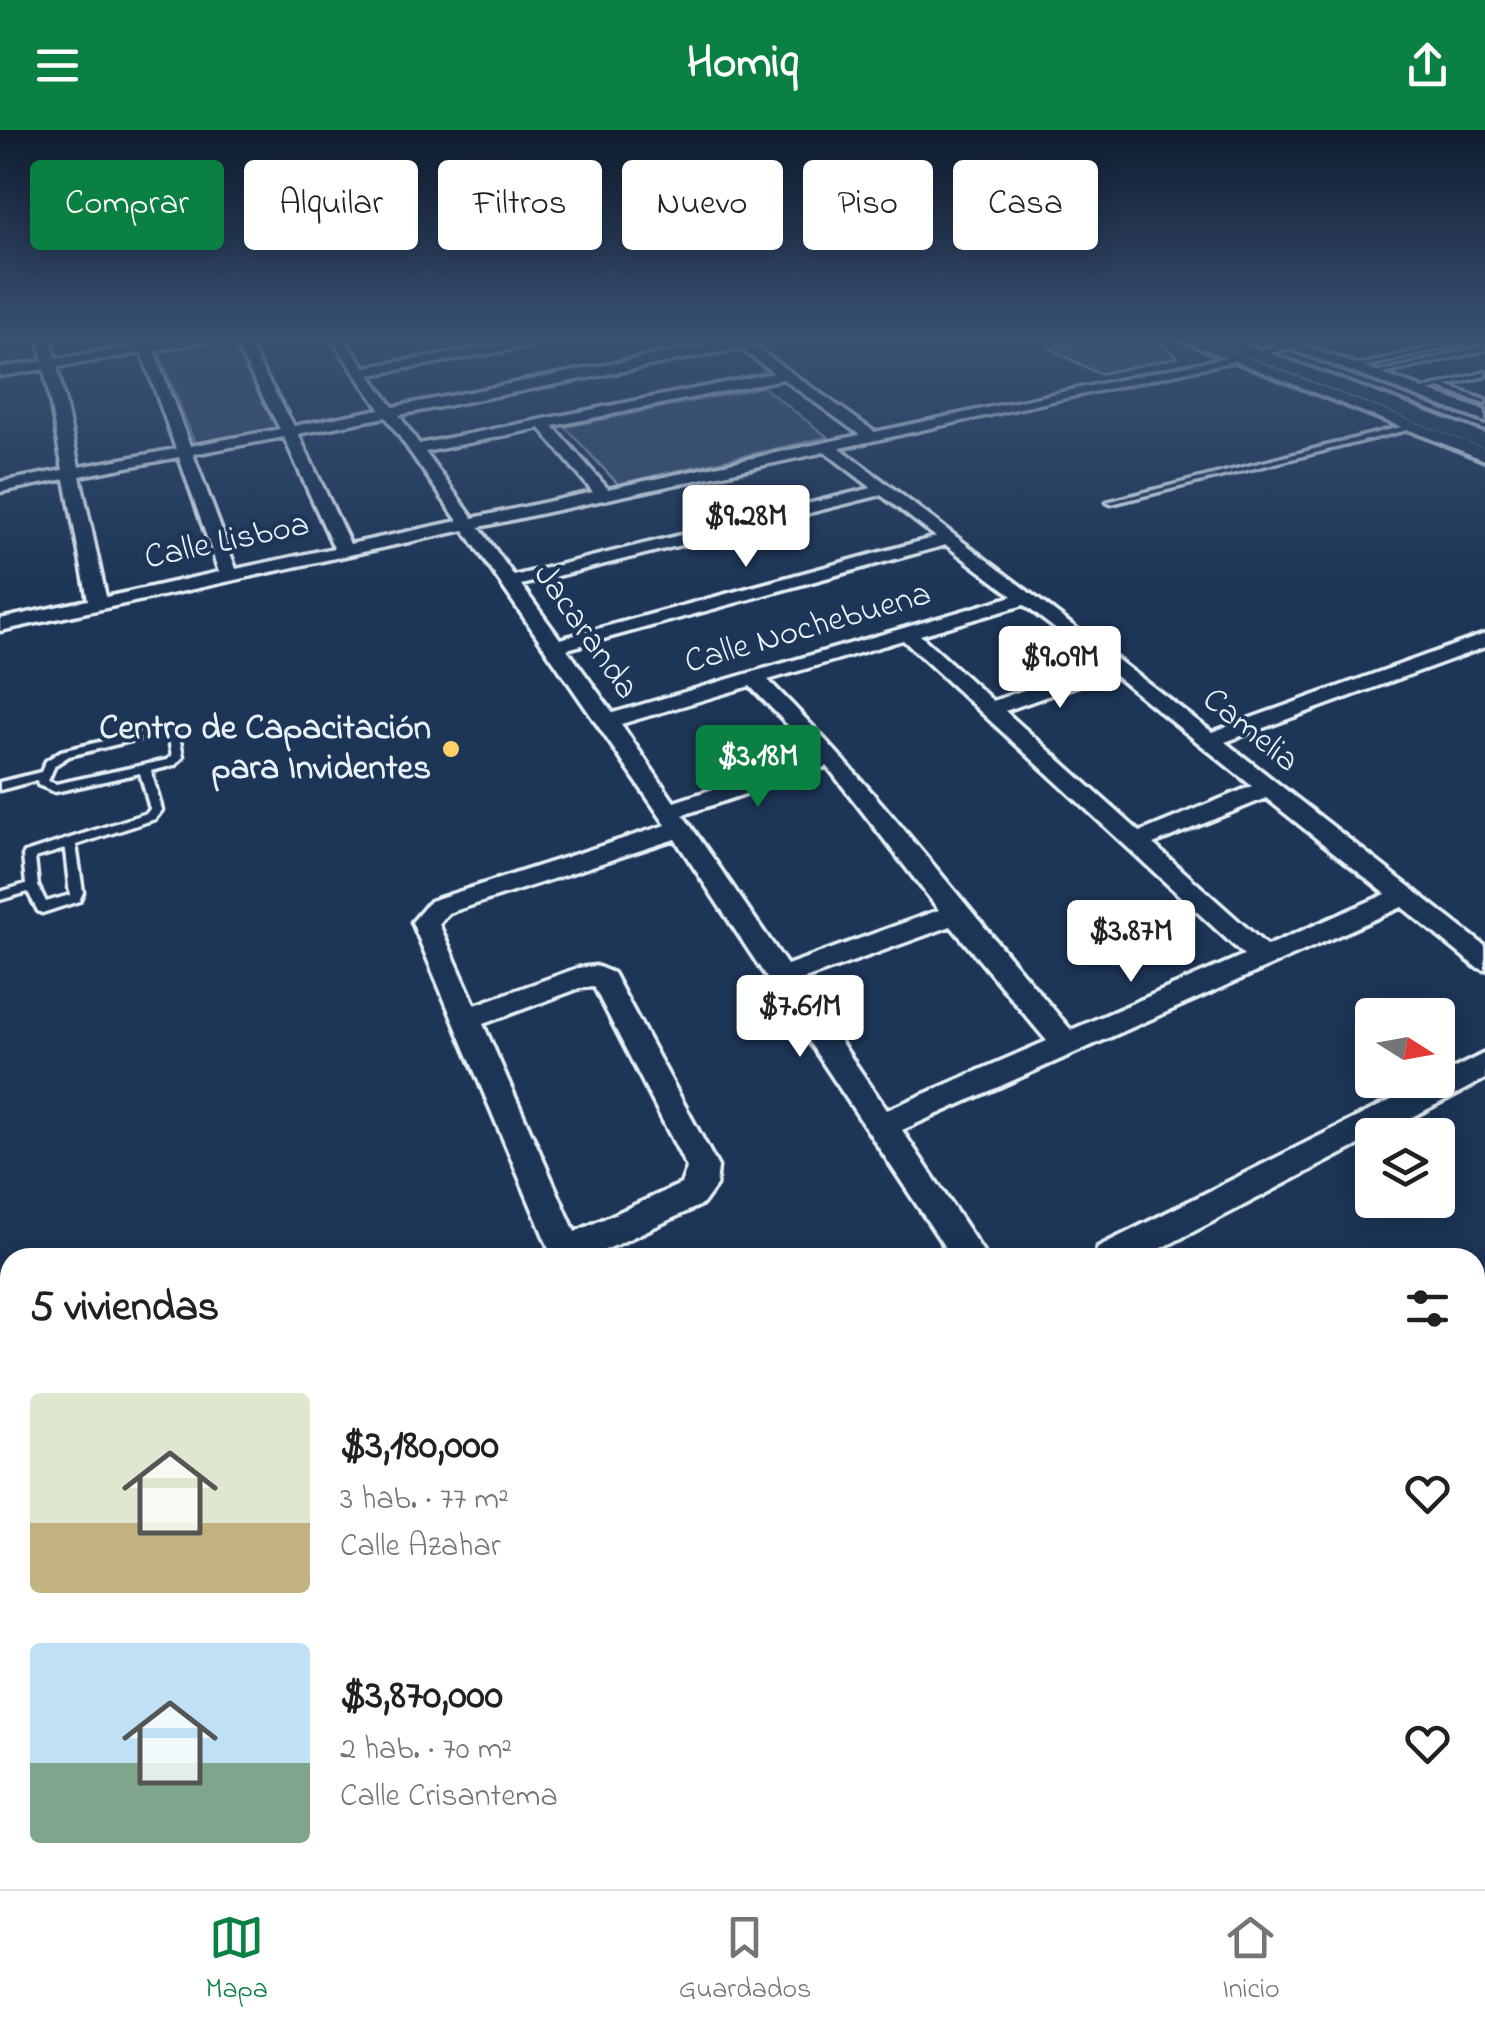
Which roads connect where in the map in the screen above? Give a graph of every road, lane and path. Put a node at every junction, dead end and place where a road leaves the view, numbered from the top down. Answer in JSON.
{"nodes":[{"id":1,"x":62,"y":420,"type":"edge"},
{"id":2,"x":172,"y":420,"type":"edge"},
{"id":3,"x":283,"y":420,"type":"edge"},
{"id":4,"x":346,"y":420,"type":"edge"},
{"id":5,"x":395,"y":420,"type":"edge"},
{"id":6,"x":553,"y":420,"type":"edge"},
{"id":7,"x":849,"y":420,"type":"edge"},
{"id":8,"x":946,"y":420,"type":"edge"},
{"id":9,"x":1401,"y":420,"type":"edge"},
{"id":10,"x":1434,"y":420,"type":"edge"},
{"id":11,"x":544,"y":423,"type":"junction"},
{"id":12,"x":1412,"y":426,"type":"junction"},
{"id":13,"x":289,"y":431,"type":"junction"},
{"id":14,"x":873,"y":437,"type":"junction"},
{"id":15,"x":1485,"y":442,"type":"edge"},
{"id":16,"x":828,"y":447,"type":"junction"},
{"id":17,"x":415,"y":448,"type":"junction"},
{"id":18,"x":183,"y":452,"type":"junction"},
{"id":19,"x":1485,"y":455,"type":"edge"},
{"id":20,"x":73,"y":473,"type":"junction"},
{"id":21,"x":0,"y":487,"type":"edge"},
{"id":22,"x":883,"y":490,"type":"junction"},
{"id":23,"x":603,"y":494,"type":"junction"},
{"id":24,"x":1112,"y":502,"type":"dead end"},
{"id":25,"x":468,"y":523,"type":"junction"},
{"id":26,"x":950,"y":540,"type":"junction"},
{"id":27,"x":344,"y":550,"type":"junction"},
{"id":28,"x":229,"y":575,"type":"junction"},
{"id":29,"x":511,"y":582,"type":"junction"},
{"id":30,"x":1026,"y":598,"type":"junction"},
{"id":31,"x":98,"y":604,"type":"junction"},
{"id":32,"x":0,"y":625,"type":"edge"},
{"id":33,"x":907,"y":634,"type":"junction"},
{"id":34,"x":1485,"y":640,"type":"edge"},
{"id":35,"x":556,"y":646,"type":"junction"},
{"id":36,"x":1115,"y":666,"type":"junction"},
{"id":37,"x":755,"y":679,"type":"junction"},
{"id":38,"x":988,"y":710,"type":"junction"},
{"id":39,"x":608,"y":721,"type":"junction"},
{"id":40,"x":1210,"y":740,"type":"junction"},
{"id":41,"x":832,"y":758,"type":"junction"},
{"id":42,"x":145,"y":770,"type":"junction"},
{"id":43,"x":46,"y":774,"type":"junction"},
{"id":44,"x":0,"y":786,"type":"edge"},
{"id":45,"x":1269,"y":788,"type":"junction"},
{"id":46,"x":673,"y":820,"type":"junction"},
{"id":47,"x":1136,"y":842,"type":"junction"},
{"id":48,"x":70,"y":844,"type":"junction"},
{"id":49,"x":32,"y":886,"type":"junction"},
{"id":50,"x":0,"y":896,"type":"edge"},
{"id":51,"x":1405,"y":896,"type":"junction"},
{"id":52,"x":956,"y":914,"type":"junction"},
{"id":53,"x":1264,"y":958,"type":"junction"},
{"id":54,"x":1485,"y":960,"type":"edge"},
{"id":55,"x":779,"y":978,"type":"junction"},
{"id":56,"x":468,"y":1019,"type":"junction"},
{"id":57,"x":1066,"y":1044,"type":"junction"},
{"id":58,"x":1485,"y":1065,"type":"edge"},
{"id":59,"x":881,"y":1126,"type":"junction"},
{"id":60,"x":565,"y":1248,"type":"edge"},
{"id":61,"x":580,"y":1248,"type":"edge"},
{"id":62,"x":963,"y":1248,"type":"edge"},
{"id":63,"x":1129,"y":1248,"type":"edge"}],
"edges":[{"from":1,"to":20,"type":"street"},
{"from":2,"to":18,"type":"street"},
{"from":3,"to":13,"type":"street"},
{"from":4,"to":13,"type":"street"},
{"from":5,"to":17,"type":"street","name":"Jacaranda"},
{"from":6,"to":11,"type":"street"},
{"from":7,"to":14,"type":"street"},
{"from":8,"to":14,"type":"street","name":"Calle Lisboa"},
{"from":9,"to":12,"type":"street"},
{"from":10,"to":15,"type":"main road"},
{"from":11,"to":17,"type":"street"},
{"from":11,"to":23,"type":"street"},
{"from":12,"to":19,"type":"street"},
{"from":12,"to":24,"type":"lane"},
{"from":13,"to":18,"type":"street"},
{"from":13,"to":27,"type":"street"},
{"from":14,"to":16,"type":"street","name":"Calle Lisboa"},
{"from":16,"to":22,"type":"street","name":"Camelia"},
{"from":16,"to":23,"type":"street","name":"Calle Lisboa"},
{"from":17,"to":25,"type":"street","name":"Jacaranda"},
{"from":18,"to":20,"type":"street"},
{"from":18,"to":28,"type":"street"},
{"from":20,"to":21,"type":"street"},
{"from":20,"to":31,"type":"street"},
{"from":22,"to":26,"type":"street","name":"Camelia"},
{"from":22,"to":29,"type":"street"},
{"from":23,"to":25,"type":"street","name":"Calle Lisboa"},
{"from":25,"to":27,"type":"street","name":"Calle Lisboa"},
{"from":25,"to":29,"type":"street","name":"Jacaranda"},
{"from":26,"to":30,"type":"street","name":"Camelia"},
{"from":26,"to":35,"type":"street"},
{"from":27,"to":28,"type":"street","name":"Calle Lisboa"},
{"from":28,"to":31,"type":"street","name":"Calle Lisboa"},
{"from":29,"to":35,"type":"street","name":"Jacaranda"},
{"from":30,"to":33,"type":"street","name":"Calle Nochebuena"},
{"from":30,"to":36,"type":"street","name":"Camelia"},
{"from":31,"to":32,"type":"street","name":"Calle Lisboa"},
{"from":33,"to":37,"type":"street","name":"Calle Nochebuena"},
{"from":33,"to":38,"type":"street"},
{"from":34,"to":40,"type":"street"},
{"from":35,"to":39,"type":"street","name":"Jacaranda"},
{"from":36,"to":38,"type":"street"},
{"from":36,"to":40,"type":"street","name":"Camelia"},
{"from":37,"to":39,"type":"street","name":"Calle Nochebuena"},
{"from":37,"to":41,"type":"street"},
{"from":38,"to":47,"type":"street"},
{"from":39,"to":46,"type":"street","name":"Jacaranda"},
{"from":40,"to":45,"type":"street","name":"Camelia"},
{"from":41,"to":46,"type":"street"},
{"from":41,"to":52,"type":"street"},
{"from":42,"to":43,"type":"lane"},
{"from":42,"to":43,"type":"lane"},
{"from":42,"to":48,"type":"lane"},
{"from":43,"to":44,"type":"lane"},
{"from":45,"to":47,"type":"street"},
{"from":45,"to":51,"type":"street","name":"Camelia"},
{"from":46,"to":55,"type":"street","name":"Jacaranda"},
{"from":46,"to":56,"type":"street"},
{"from":47,"to":53,"type":"street"},
{"from":48,"to":49,"type":"lane"},
{"from":48,"to":49,"type":"lane"},
{"from":49,"to":50,"type":"lane"},
{"from":51,"to":53,"type":"street"},
{"from":51,"to":54,"type":"street","name":"Camelia"},
{"from":52,"to":55,"type":"street"},
{"from":52,"to":57,"type":"street"},
{"from":53,"to":57,"type":"street"},
{"from":55,"to":59,"type":"street","name":"Jacaranda"},
{"from":56,"to":60,"type":"street"},
{"from":56,"to":61,"type":"street"},
{"from":57,"to":59,"type":"street"},
{"from":58,"to":63,"type":"street"},
{"from":59,"to":62,"type":"street","name":"Jacaranda"}]}
